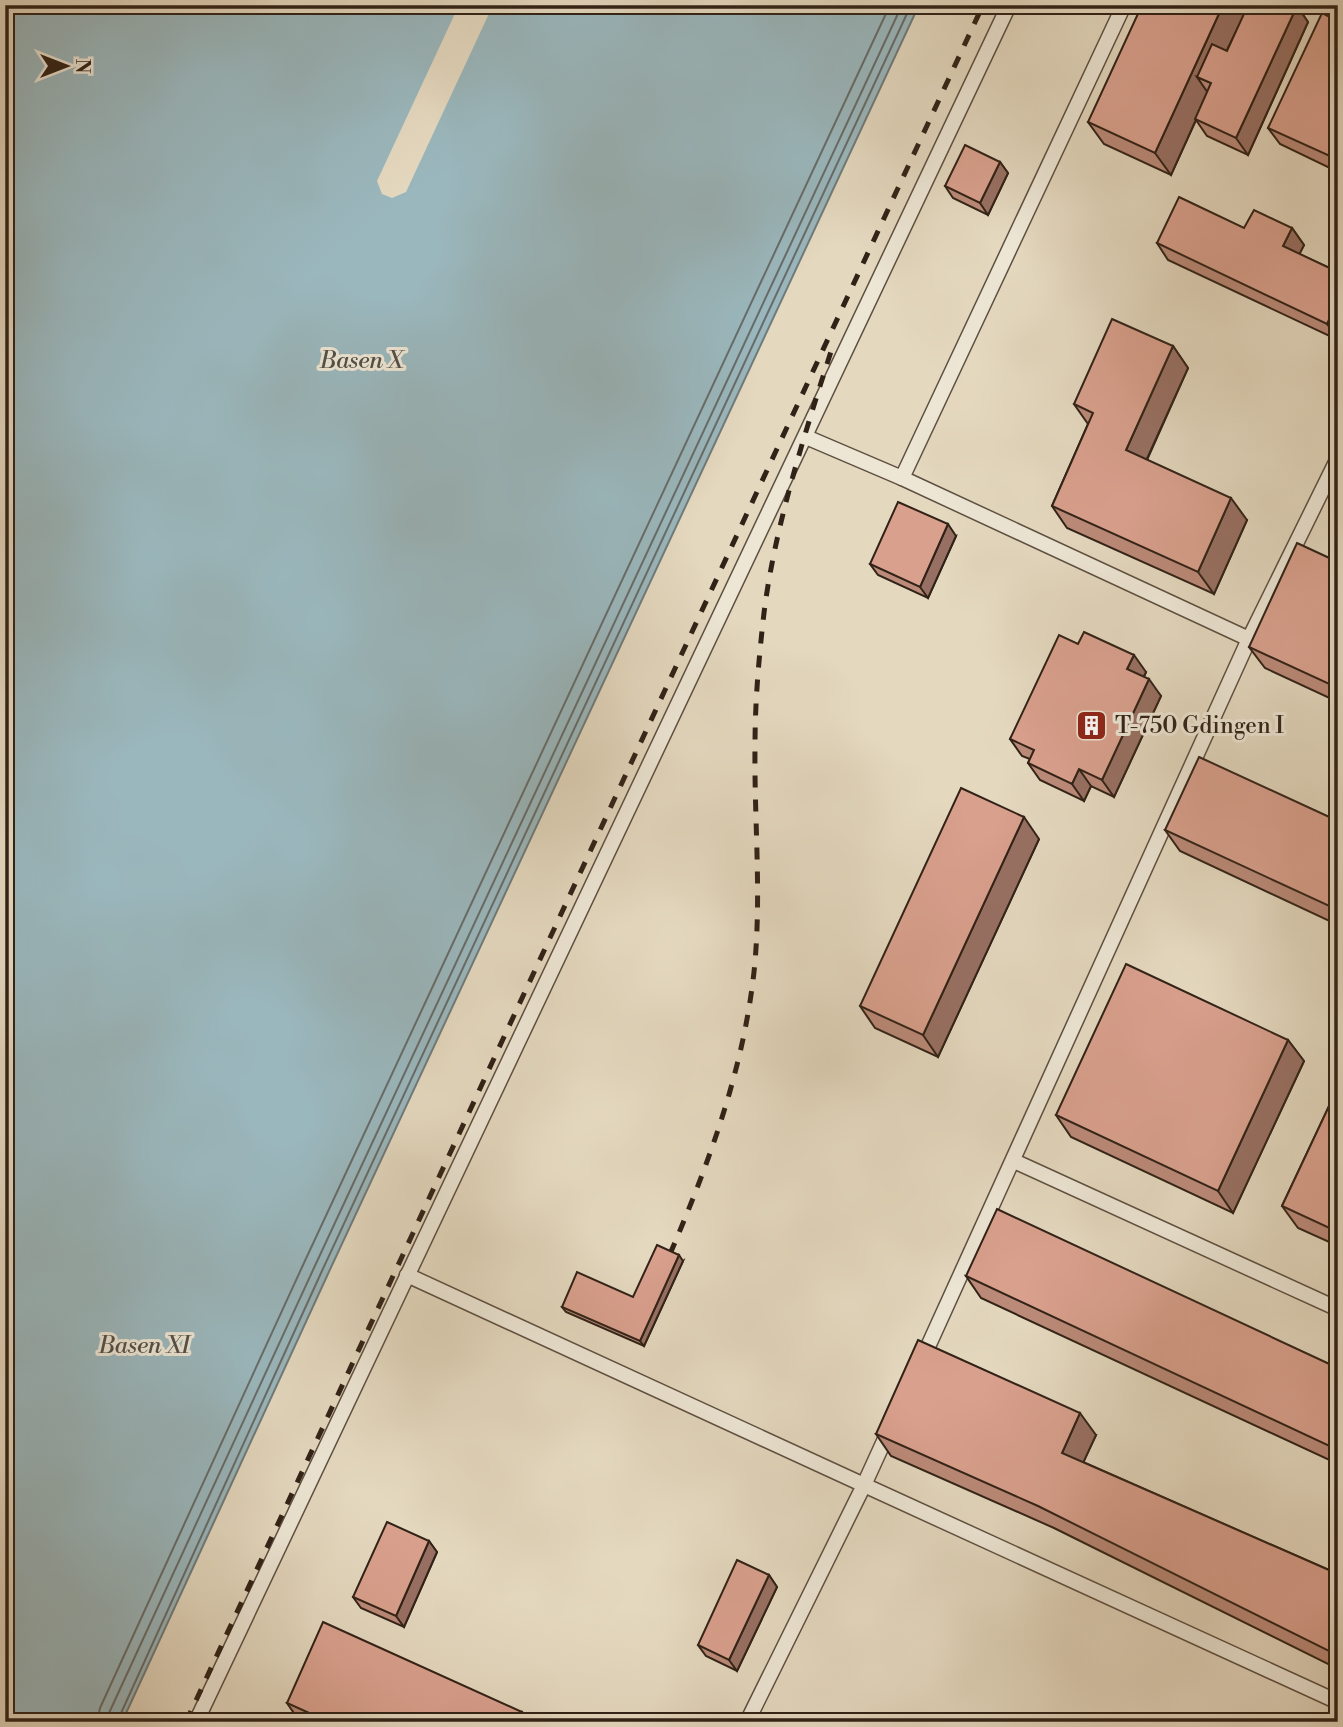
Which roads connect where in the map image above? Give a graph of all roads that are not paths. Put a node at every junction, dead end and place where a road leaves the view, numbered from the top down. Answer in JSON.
{"nodes":[{"id":1,"x":1009,"y":5,"type":"edge"},
{"id":2,"x":1124,"y":5,"type":"edge"},
{"id":3,"x":806,"y":437,"type":"junction"},
{"id":4,"x":1338,"y":457,"type":"edge"},
{"id":5,"x":902,"y":478,"type":"junction"},
{"id":6,"x":1249,"y":639,"type":"junction"},
{"id":7,"x":1014,"y":1161,"type":"junction"},
{"id":8,"x":407,"y":1275,"type":"junction"},
{"id":9,"x":1338,"y":1309,"type":"edge"},
{"id":10,"x":916,"y":1373,"type":"edge"},
{"id":11,"x":899,"y":1410,"type":"edge"},
{"id":12,"x":864,"y":1485,"type":"junction"},
{"id":13,"x":1338,"y":1702,"type":"edge"},
{"id":14,"x":196,"y":1722,"type":"edge"},
{"id":15,"x":747,"y":1722,"type":"edge"}],
"edges":[{"from":1,"to":3,"type":"lane"},
{"from":2,"to":5,"type":"lane"},
{"from":3,"to":5,"type":"lane"},
{"from":3,"to":8,"type":"lane"},
{"from":4,"to":6,"type":"lane"},
{"from":5,"to":6,"type":"lane"},
{"from":6,"to":7,"type":"lane"},
{"from":7,"to":9,"type":"lane"},
{"from":7,"to":10,"type":"lane"},
{"from":8,"to":12,"type":"lane"},
{"from":8,"to":14,"type":"lane"},
{"from":11,"to":12,"type":"lane"},
{"from":12,"to":13,"type":"lane"},
{"from":12,"to":15,"type":"lane"}]}
